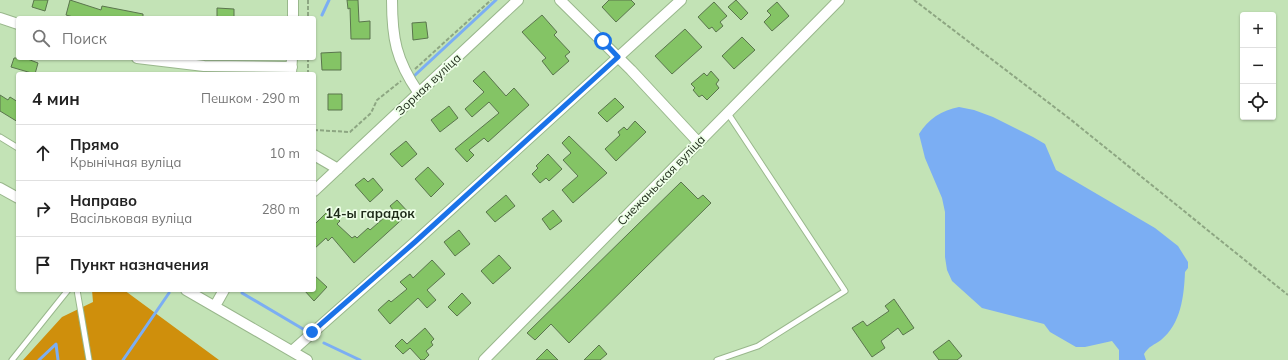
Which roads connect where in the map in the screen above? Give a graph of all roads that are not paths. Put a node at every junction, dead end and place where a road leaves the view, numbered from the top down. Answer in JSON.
{"nodes":[{"id":1,"x":293,"y":0,"type":"edge"},
{"id":2,"x":392,"y":0,"type":"edge"},
{"id":3,"x":518,"y":0,"type":"edge"},
{"id":4,"x":560,"y":0,"type":"edge"},
{"id":5,"x":681,"y":0,"type":"edge"},
{"id":6,"x":839,"y":0,"type":"edge"},
{"id":7,"x":293,"y":16,"type":"edge"},
{"id":8,"x":0,"y":18,"type":"edge"},
{"id":9,"x":16,"y":23,"type":"edge"},
{"id":10,"x":618,"y":57,"type":"junction"},
{"id":11,"x":154,"y":60,"type":"edge"},
{"id":12,"x":292,"y":66,"type":"edge"},
{"id":13,"x":418,"y":92,"type":"junction"},
{"id":14,"x":727,"y":112,"type":"junction"},
{"id":15,"x":0,"y":137,"type":"edge"},
{"id":16,"x":698,"y":142,"type":"junction"},
{"id":17,"x":16,"y":147,"type":"edge"},
{"id":18,"x":316,"y":156,"type":"edge"},
{"id":19,"x":338,"y":169,"type":"junction"},
{"id":20,"x":0,"y":188,"type":"edge"},
{"id":21,"x":316,"y":189,"type":"edge"},
{"id":22,"x":16,"y":197,"type":"edge"},
{"id":23,"x":66,"y":292,"type":"edge"},
{"id":24,"x":77,"y":292,"type":"edge"},
{"id":25,"x":190,"y":292,"type":"edge"},
{"id":26,"x":223,"y":292,"type":"edge"},
{"id":27,"x":215,"y":306,"type":"junction"},
{"id":28,"x":292,"y":351,"type":"junction"},
{"id":29,"x":12,"y":360,"type":"edge"},
{"id":30,"x":89,"y":360,"type":"edge"},
{"id":31,"x":307,"y":360,"type":"edge"},
{"id":32,"x":484,"y":360,"type":"edge"},
{"id":33,"x":717,"y":360,"type":"edge"}],
"edges":[{"from":1,"to":7,"type":"street"},
{"from":2,"to":13,"type":"street"},
{"from":3,"to":13,"type":"street","name":"Зорная вуліца"},
{"from":4,"to":10,"type":"street"},
{"from":5,"to":10,"type":"street"},
{"from":6,"to":14,"type":"street","name":"Снежаньская вуліца"},
{"from":8,"to":9,"type":"street"},
{"from":10,"to":16,"type":"street"},
{"from":10,"to":28,"type":"street"},
{"from":11,"to":12,"type":"street"},
{"from":13,"to":19,"type":"street","name":"Зорная вуліца"},
{"from":14,"to":16,"type":"street","name":"Снежаньская вуліца"},
{"from":14,"to":33,"type":"lane"},
{"from":15,"to":17,"type":"lane"},
{"from":16,"to":32,"type":"street","name":"Снежаньская вуліца"},
{"from":18,"to":19,"type":"street"},
{"from":19,"to":21,"type":"street","name":"Зорная вуліца"},
{"from":20,"to":22,"type":"street"},
{"from":23,"to":29,"type":"lane"},
{"from":24,"to":30,"type":"lane"},
{"from":25,"to":27,"type":"street"},
{"from":26,"to":27,"type":"street"},
{"from":27,"to":28,"type":"street"},
{"from":28,"to":31,"type":"street"}]}
